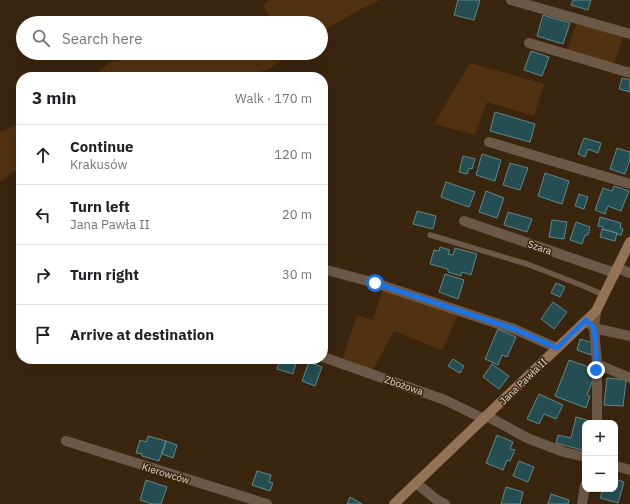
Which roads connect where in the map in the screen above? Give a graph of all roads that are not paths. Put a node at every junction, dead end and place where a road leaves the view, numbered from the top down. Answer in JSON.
{"nodes":[{"id":1,"x":511,"y":0,"type":"edge"},
{"id":2,"x":630,"y":34,"type":"edge"},
{"id":3,"x":529,"y":44,"type":"dead end"},
{"id":4,"x":630,"y":73,"type":"edge"},
{"id":5,"x":489,"y":142,"type":"dead end"},
{"id":6,"x":630,"y":184,"type":"edge"},
{"id":7,"x":464,"y":221,"type":"dead end"},
{"id":8,"x":430,"y":235,"type":"dead end"},
{"id":9,"x":630,"y":242,"type":"edge"},
{"id":10,"x":328,"y":270,"type":"edge"},
{"id":11,"x":616,"y":271,"type":"junction"},
{"id":12,"x":630,"y":274,"type":"edge"},
{"id":13,"x":604,"y":295,"type":"junction"},
{"id":14,"x":596,"y":311,"type":"junction"},
{"id":15,"x":586,"y":320,"type":"junction"},
{"id":16,"x":594,"y":328,"type":"junction"},
{"id":17,"x":630,"y":336,"type":"edge"},
{"id":18,"x":557,"y":348,"type":"junction"},
{"id":19,"x":328,"y":359,"type":"edge"},
{"id":20,"x":597,"y":364,"type":"junction"},
{"id":21,"x":630,"y":378,"type":"edge"},
{"id":22,"x":485,"y":417,"type":"junction"},
{"id":23,"x":597,"y":420,"type":"edge"},
{"id":24,"x":66,"y":441,"type":"dead end"},
{"id":25,"x":582,"y":456,"type":"edge"},
{"id":26,"x":618,"y":467,"type":"edge"},
{"id":27,"x":630,"y":470,"type":"edge"},
{"id":28,"x":416,"y":483,"type":"junction"},
{"id":29,"x":584,"y":492,"type":"edge"},
{"id":30,"x":267,"y":504,"type":"edge"},
{"id":31,"x":394,"y":504,"type":"edge"},
{"id":32,"x":445,"y":504,"type":"edge"},
{"id":33,"x":582,"y":504,"type":"edge"}],
"edges":[{"from":1,"to":2,"type":"street"},
{"from":3,"to":4,"type":"street"},
{"from":5,"to":6,"type":"street"},
{"from":7,"to":11,"type":"street","name":"Szara"},
{"from":8,"to":13,"type":"lane"},
{"from":9,"to":11,"type":"street","name":"Jana Pawła II"},
{"from":10,"to":18,"type":"street"},
{"from":11,"to":12,"type":"street","name":"Szara"},
{"from":11,"to":13,"type":"street","name":"Jana Pawła II"},
{"from":13,"to":14,"type":"street","name":"Jana Pawła II"},
{"from":14,"to":15,"type":"street","name":"Jana Pawła II"},
{"from":14,"to":16,"type":"street"},
{"from":15,"to":16,"type":"street"},
{"from":15,"to":18,"type":"street","name":"Jana Pawła II"},
{"from":16,"to":17,"type":"street"},
{"from":16,"to":20,"type":"street"},
{"from":18,"to":22,"type":"street","name":"Jana Pawła II"},
{"from":19,"to":22,"type":"street","name":"Zbożowa"},
{"from":20,"to":21,"type":"street"},
{"from":20,"to":23,"type":"street"},
{"from":22,"to":25,"type":"street","name":"Zbożowa"},
{"from":22,"to":28,"type":"street","name":"Jana Pawła II"},
{"from":24,"to":30,"type":"street","name":"Kierowców"},
{"from":26,"to":27,"type":"street"},
{"from":28,"to":31,"type":"street","name":"Jana Pawła II"},
{"from":28,"to":32,"type":"street"},
{"from":29,"to":33,"type":"street"}]}
